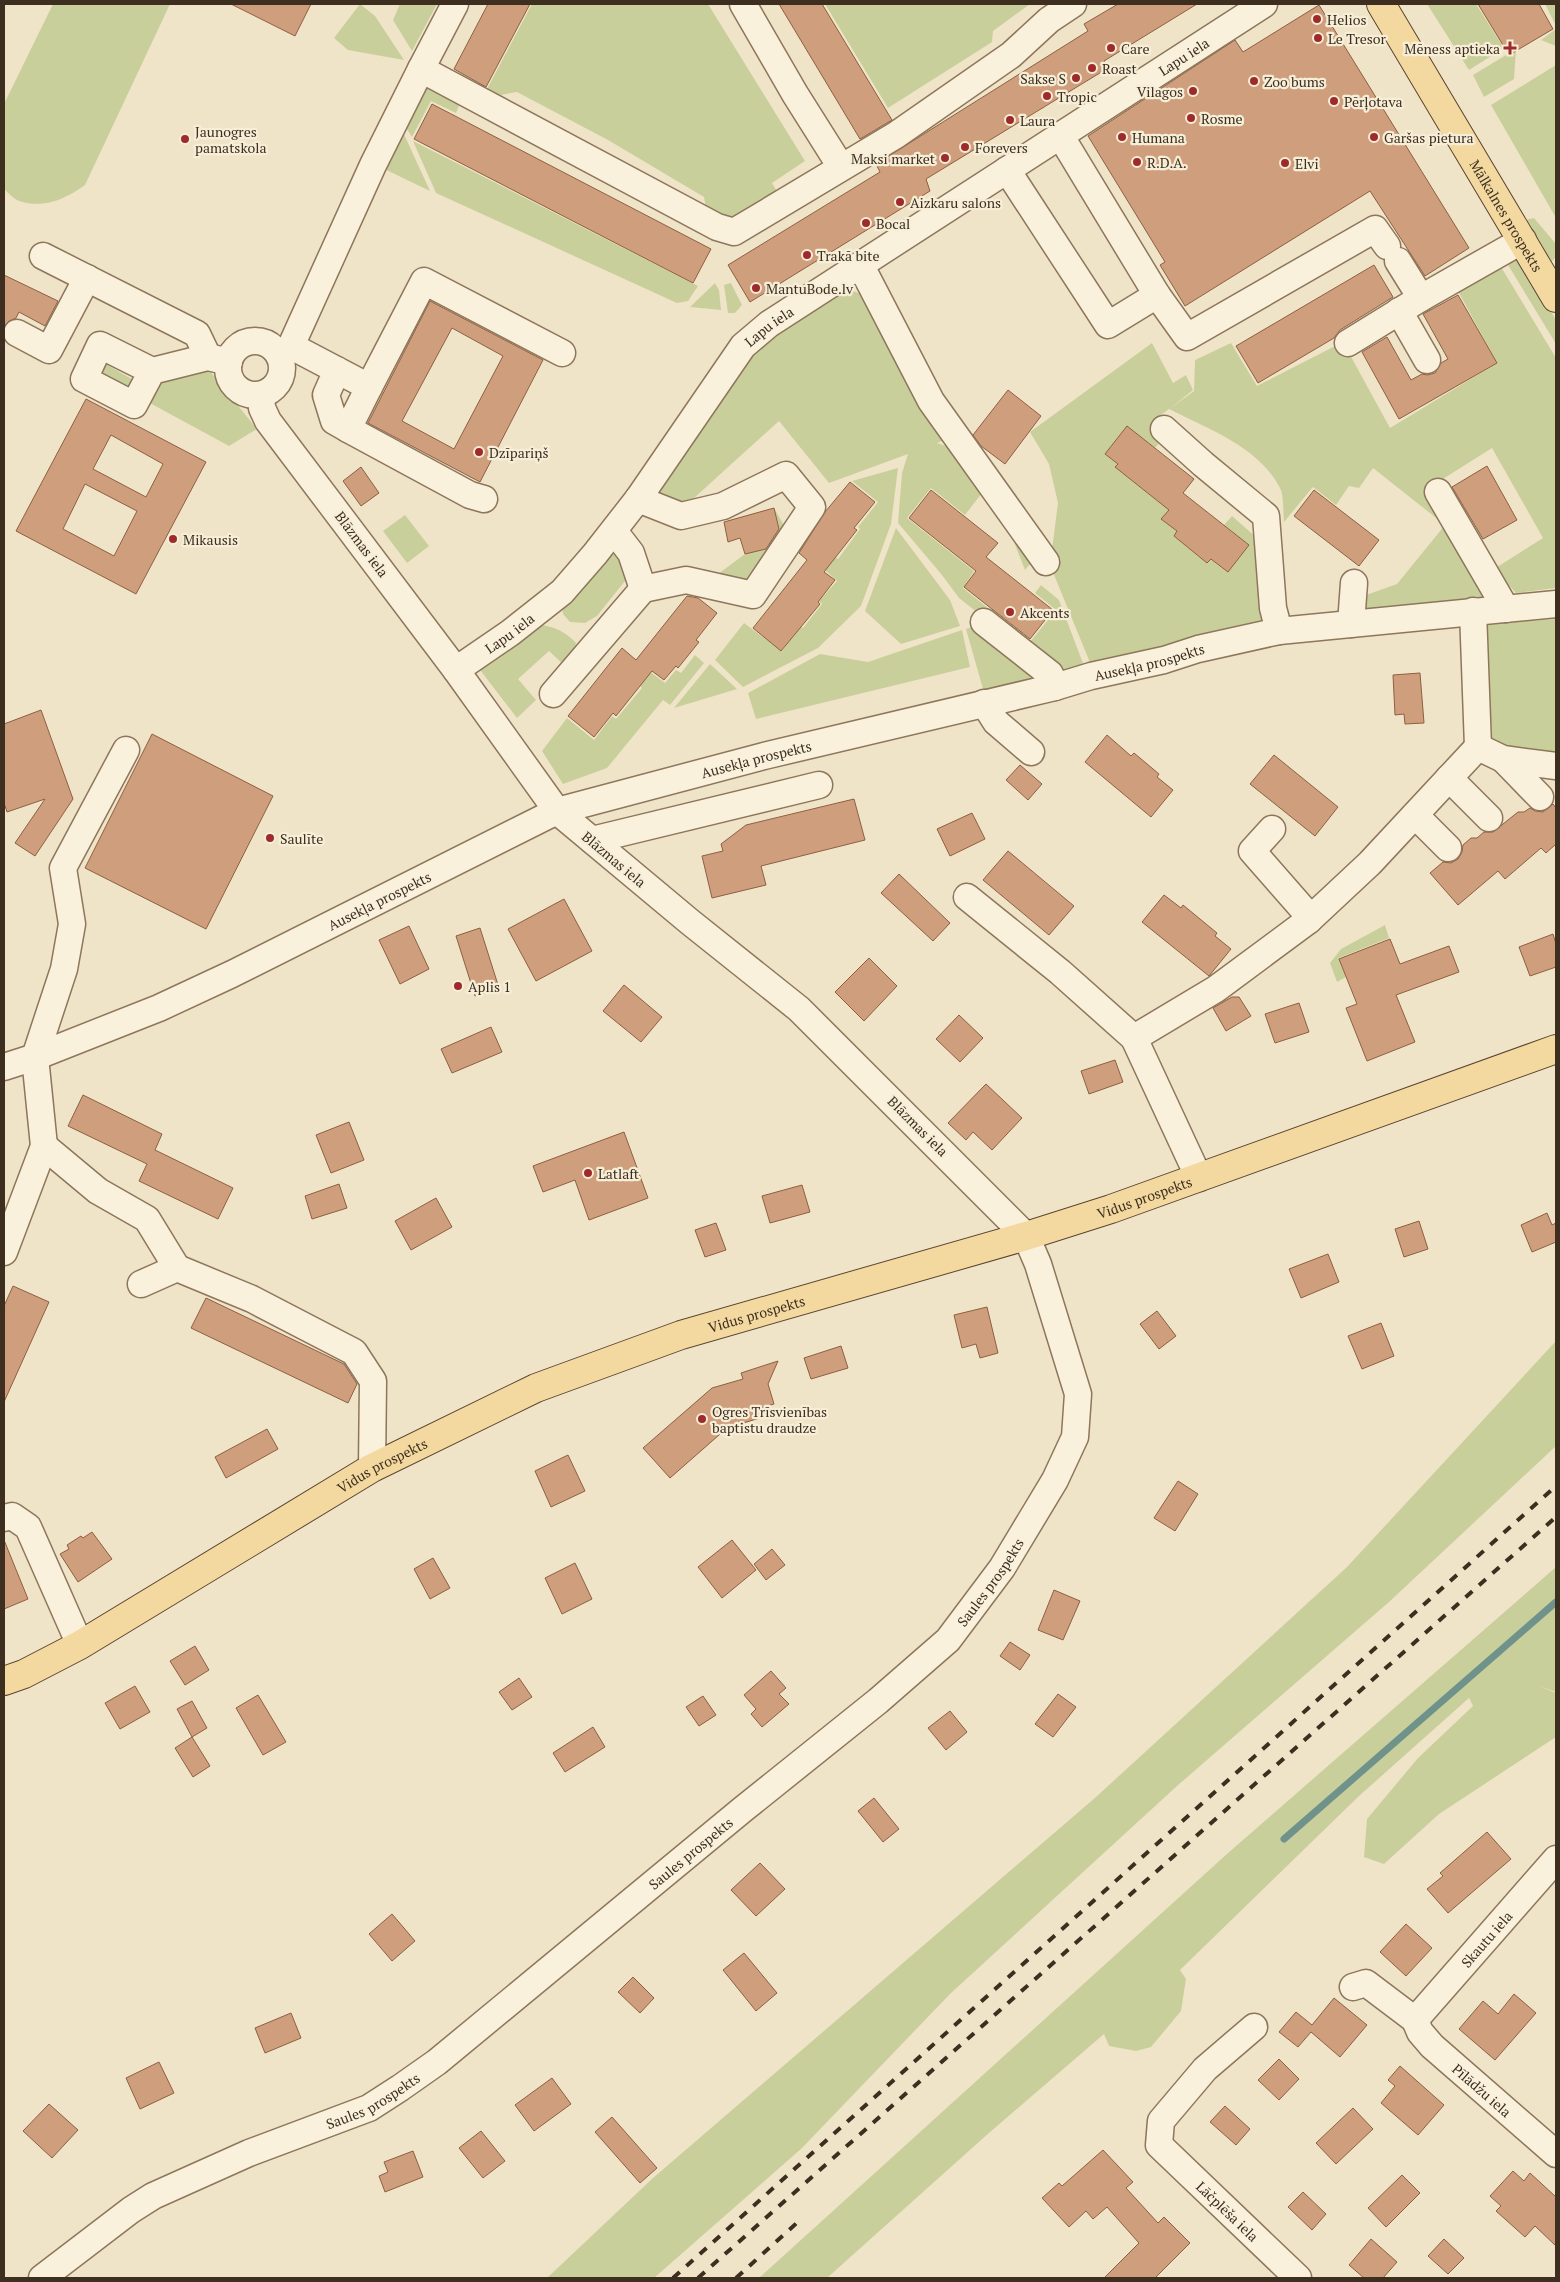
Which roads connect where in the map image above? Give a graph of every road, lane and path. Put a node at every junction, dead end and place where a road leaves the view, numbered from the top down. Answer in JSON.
{"nodes":[{"id":1,"x":455,"y":4,"type":"edge"},
{"id":2,"x":743,"y":4,"type":"edge"},
{"id":3,"x":1073,"y":4,"type":"edge"},
{"id":4,"x":1264,"y":4,"type":"edge"},
{"id":5,"x":1381,"y":4,"type":"edge"},
{"id":6,"x":421,"y":69,"type":"junction"},
{"id":7,"x":1060,"y":135,"type":"junction"},
{"id":8,"x":841,"y":167,"type":"junction"},
{"id":9,"x":1007,"y":170,"type":"junction"},
{"id":10,"x":1523,"y":240,"type":"junction"},
{"id":11,"x":43,"y":256,"type":"dead end"},
{"id":12,"x":861,"y":266,"type":"junction"},
{"id":13,"x":87,"y":278,"type":"junction"},
{"id":14,"x":1157,"y":296,"type":"junction"},
{"id":15,"x":1556,"y":298,"type":"edge"},
{"id":16,"x":1410,"y":305,"type":"junction"},
{"id":17,"x":17,"y":333,"type":"dead end"},
{"id":18,"x":1348,"y":343,"type":"dead end"},
{"id":19,"x":285,"y":352,"type":"junction"},
{"id":20,"x":562,"y":352,"type":"dead end"},
{"id":21,"x":218,"y":359,"type":"junction"},
{"id":22,"x":1428,"y":360,"type":"dead end"},
{"id":23,"x":337,"y":370,"type":"junction"},
{"id":24,"x":152,"y":371,"type":"dead end"},
{"id":25,"x":369,"y":387,"type":"junction"},
{"id":26,"x":261,"y":395,"type":"junction"},
{"id":27,"x":348,"y":429,"type":"junction"},
{"id":28,"x":1164,"y":429,"type":"dead end"},
{"id":29,"x":1438,"y":492,"type":"dead end"},
{"id":30,"x":484,"y":499,"type":"dead end"},
{"id":31,"x":638,"y":499,"type":"junction"},
{"id":32,"x":614,"y":531,"type":"junction"},
{"id":33,"x":1046,"y":562,"type":"dead end"},
{"id":34,"x":1354,"y":583,"type":"dead end"},
{"id":35,"x":644,"y":590,"type":"junction"},
{"id":36,"x":1556,"y":604,"type":"edge"},
{"id":37,"x":1506,"y":609,"type":"junction"},
{"id":38,"x":1473,"y":612,"type":"junction"},
{"id":39,"x":984,"y":622,"type":"dead end"},
{"id":40,"x":1351,"y":624,"type":"junction"},
{"id":41,"x":1279,"y":631,"type":"junction"},
{"id":42,"x":456,"y":670,"type":"junction"},
{"id":43,"x":1055,"y":687,"type":"junction"},
{"id":44,"x":553,"y":694,"type":"dead end"},
{"id":45,"x":984,"y":703,"type":"junction"},
{"id":46,"x":1478,"y":747,"type":"junction"},
{"id":47,"x":126,"y":750,"type":"dead end"},
{"id":48,"x":1031,"y":752,"type":"dead end"},
{"id":49,"x":1503,"y":759,"type":"junction"},
{"id":50,"x":1556,"y":766,"type":"edge"},
{"id":51,"x":1449,"y":778,"type":"junction"},
{"id":52,"x":819,"y":785,"type":"dead end"},
{"id":53,"x":1540,"y":797,"type":"dead end"},
{"id":54,"x":557,"y":811,"type":"junction"},
{"id":55,"x":1416,"y":816,"type":"junction"},
{"id":56,"x":1489,"y":818,"type":"dead end"},
{"id":57,"x":1272,"y":829,"type":"dead end"},
{"id":58,"x":592,"y":840,"type":"junction"},
{"id":59,"x":1448,"y":848,"type":"dead end"},
{"id":60,"x":967,"y":897,"type":"dead end"},
{"id":61,"x":1309,"y":920,"type":"junction"},
{"id":62,"x":1134,"y":1038,"type":"junction"},
{"id":63,"x":1556,"y":1049,"type":"edge"},
{"id":64,"x":35,"y":1057,"type":"junction"},
{"id":65,"x":4,"y":1067,"type":"edge"},
{"id":66,"x":44,"y":1146,"type":"junction"},
{"id":67,"x":1199,"y":1178,"type":"junction"},
{"id":68,"x":1026,"y":1236,"type":"junction"},
{"id":69,"x":4,"y":1252,"type":"edge"},
{"id":70,"x":177,"y":1268,"type":"junction"},
{"id":71,"x":141,"y":1284,"type":"dead end"},
{"id":72,"x":372,"y":1468,"type":"junction"},
{"id":73,"x":4,"y":1518,"type":"edge"},
{"id":74,"x":80,"y":1645,"type":"junction"},
{"id":75,"x":4,"y":1682,"type":"edge"},
{"id":76,"x":1556,"y":1859,"type":"edge"},
{"id":77,"x":1352,"y":1987,"type":"dead end"},
{"id":78,"x":1415,"y":2020,"type":"junction"},
{"id":79,"x":1254,"y":2027,"type":"dead end"},
{"id":80,"x":1556,"y":2154,"type":"edge"},
{"id":81,"x":42,"y":2278,"type":"edge"},
{"id":82,"x":1298,"y":2278,"type":"edge"}],
"edges":[{"from":1,"to":6,"type":"street"},
{"from":2,"to":8,"type":"street"},
{"from":3,"to":8,"type":"street"},
{"from":4,"to":7,"type":"street","name":"Lapu iela"},
{"from":5,"to":10,"type":"main road","name":"Mālkalnes prospekts"},
{"from":6,"to":8,"type":"street"},
{"from":6,"to":19,"type":"street"},
{"from":7,"to":9,"type":"street","name":"Lapu iela"},
{"from":7,"to":14,"type":"street"},
{"from":9,"to":12,"type":"street","name":"Lapu iela"},
{"from":9,"to":14,"type":"street"},
{"from":10,"to":15,"type":"main road","name":"Mālkalnes prospekts"},
{"from":10,"to":16,"type":"street"},
{"from":11,"to":13,"type":"street"},
{"from":12,"to":31,"type":"street","name":"Lapu iela"},
{"from":12,"to":33,"type":"street"},
{"from":13,"to":17,"type":"street"},
{"from":13,"to":21,"type":"street"},
{"from":14,"to":16,"type":"street"},
{"from":16,"to":18,"type":"street"},
{"from":16,"to":22,"type":"street"},
{"from":19,"to":21,"type":"street"},
{"from":19,"to":23,"type":"street"},
{"from":19,"to":26,"type":"street"},
{"from":20,"to":25,"type":"street"},
{"from":21,"to":24,"type":"street"},
{"from":21,"to":26,"type":"street"},
{"from":23,"to":25,"type":"street"},
{"from":23,"to":27,"type":"street"},
{"from":25,"to":27,"type":"street"},
{"from":26,"to":42,"type":"street","name":"Blāzmas iela"},
{"from":27,"to":30,"type":"street"},
{"from":28,"to":41,"type":"street"},
{"from":29,"to":37,"type":"street"},
{"from":31,"to":32,"type":"street","name":"Lapu iela"},
{"from":31,"to":35,"type":"street"},
{"from":32,"to":35,"type":"street"},
{"from":32,"to":42,"type":"street","name":"Lapu iela"},
{"from":34,"to":40,"type":"street"},
{"from":35,"to":44,"type":"street"},
{"from":36,"to":37,"type":"street","name":"Ausekļa prospekts"},
{"from":37,"to":38,"type":"street","name":"Ausekļa prospekts"},
{"from":38,"to":40,"type":"street","name":"Ausekļa prospekts"},
{"from":38,"to":46,"type":"street"},
{"from":39,"to":43,"type":"street"},
{"from":40,"to":41,"type":"street","name":"Ausekļa prospekts"},
{"from":41,"to":43,"type":"street","name":"Ausekļa prospekts"},
{"from":42,"to":54,"type":"street","name":"Blāzmas iela"},
{"from":43,"to":45,"type":"street","name":"Ausekļa prospekts"},
{"from":45,"to":48,"type":"street"},
{"from":45,"to":54,"type":"street","name":"Ausekļa prospekts"},
{"from":46,"to":49,"type":"street"},
{"from":46,"to":51,"type":"street"},
{"from":47,"to":64,"type":"street"},
{"from":49,"to":50,"type":"street"},
{"from":49,"to":53,"type":"street"},
{"from":51,"to":55,"type":"street"},
{"from":51,"to":56,"type":"street"},
{"from":52,"to":58,"type":"street"},
{"from":54,"to":58,"type":"street","name":"Blāzmas iela"},
{"from":54,"to":64,"type":"street","name":"Ausekļa prospekts"},
{"from":55,"to":59,"type":"street"},
{"from":55,"to":61,"type":"street"},
{"from":57,"to":61,"type":"street"},
{"from":58,"to":68,"type":"street","name":"Blāzmas iela"},
{"from":60,"to":62,"type":"street"},
{"from":61,"to":62,"type":"street"},
{"from":62,"to":67,"type":"street"},
{"from":63,"to":67,"type":"main road","name":"Vidus prospekts"},
{"from":64,"to":65,"type":"street","name":"Ausekļa prospekts"},
{"from":64,"to":66,"type":"street"},
{"from":66,"to":69,"type":"street"},
{"from":66,"to":70,"type":"street"},
{"from":67,"to":68,"type":"main road","name":"Vidus prospekts"},
{"from":68,"to":72,"type":"main road","name":"Vidus prospekts"},
{"from":68,"to":81,"type":"street","name":"Saules prospekts"},
{"from":70,"to":71,"type":"street"},
{"from":70,"to":72,"type":"street"},
{"from":72,"to":74,"type":"main road","name":"Vidus prospekts"},
{"from":73,"to":74,"type":"street"},
{"from":74,"to":75,"type":"main road","name":"Vidus prospekts"},
{"from":76,"to":78,"type":"street","name":"Skautu iela"},
{"from":77,"to":78,"type":"street"},
{"from":78,"to":80,"type":"street","name":"Pīlādžu iela"},
{"from":79,"to":82,"type":"street","name":"Lāčplēša iela"}]}
